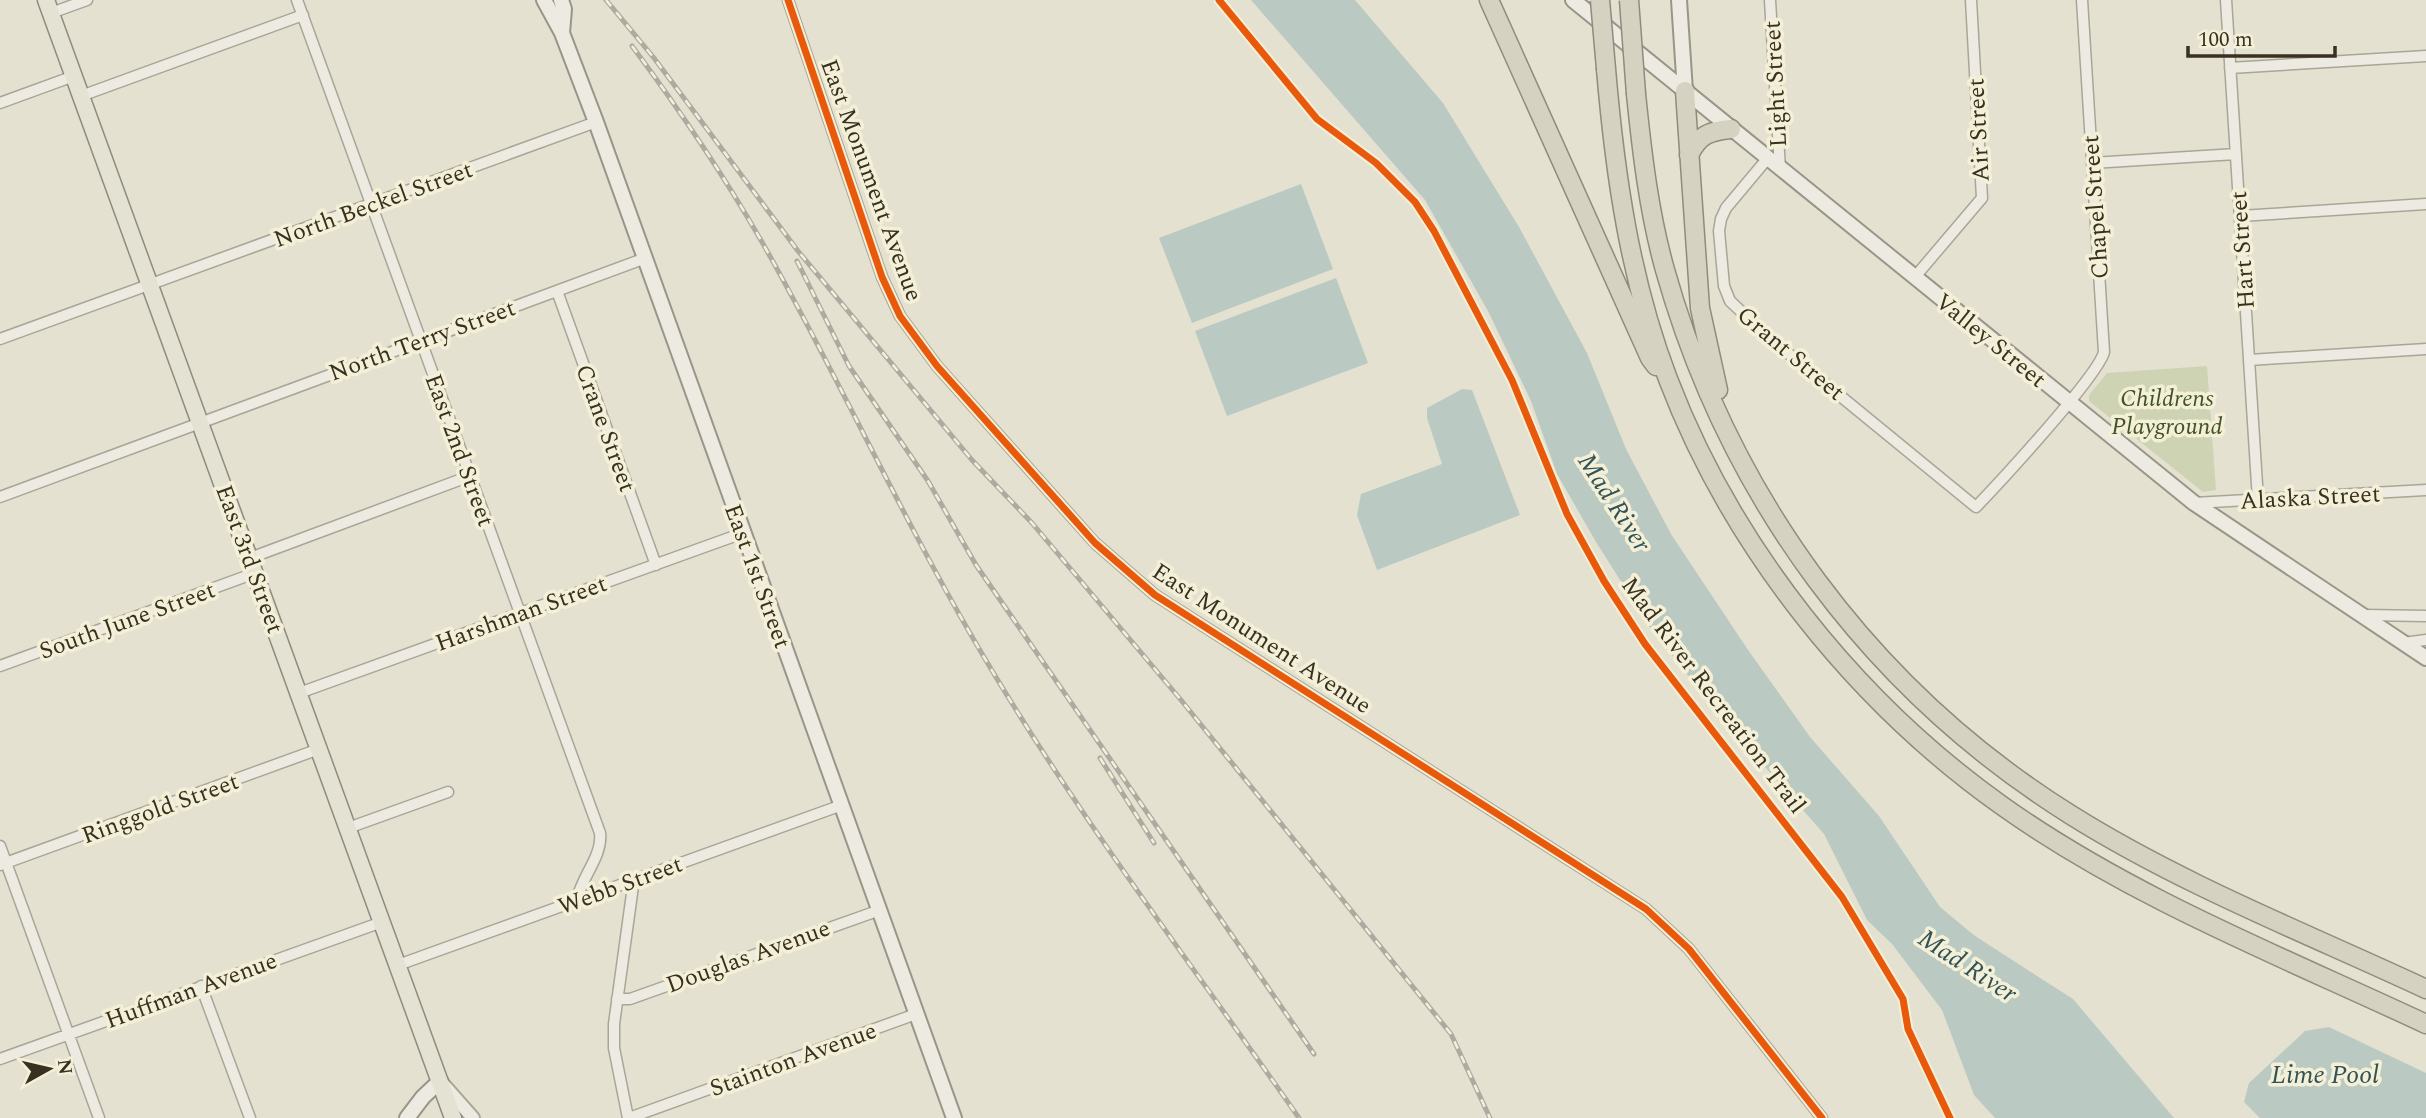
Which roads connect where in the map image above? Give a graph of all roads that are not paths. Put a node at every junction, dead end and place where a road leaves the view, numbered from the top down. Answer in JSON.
{"nodes":[{"id":1,"x":87,"y":0,"type":"edge"},
{"id":2,"x":297,"y":0,"type":"edge"},
{"id":3,"x":544,"y":0,"type":"edge"},
{"id":4,"x":561,"y":0,"type":"edge"},
{"id":5,"x":788,"y":0,"type":"edge"},
{"id":6,"x":1489,"y":0,"type":"edge"},
{"id":7,"x":1573,"y":0,"type":"edge"},
{"id":8,"x":1601,"y":0,"type":"edge"},
{"id":9,"x":1629,"y":0,"type":"edge"},
{"id":10,"x":1679,"y":0,"type":"edge"},
{"id":11,"x":1770,"y":0,"type":"edge"},
{"id":12,"x":1970,"y":0,"type":"edge"},
{"id":13,"x":2082,"y":0,"type":"edge"},
{"id":14,"x":2226,"y":0,"type":"edge"},
{"id":15,"x":49,"y":7,"type":"edge"},
{"id":16,"x":303,"y":15,"type":"junction"},
{"id":17,"x":562,"y":33,"type":"junction"},
{"id":18,"x":2426,"y":56,"type":"edge"},
{"id":19,"x":2230,"y":68,"type":"junction"},
{"id":20,"x":74,"y":76,"type":"junction"},
{"id":21,"x":1685,"y":91,"type":"junction"},
{"id":22,"x":81,"y":96,"type":"junction"},
{"id":23,"x":0,"y":103,"type":"edge"},
{"id":24,"x":596,"y":122,"type":"junction"},
{"id":25,"x":1731,"y":129,"type":"junction"},
{"id":26,"x":2236,"y":154,"type":"junction"},
{"id":27,"x":1689,"y":155,"type":"junction"},
{"id":28,"x":1767,"y":159,"type":"junction"},
{"id":29,"x":2092,"y":163,"type":"junction"},
{"id":30,"x":1780,"y":169,"type":"junction"},
{"id":31,"x":2426,"y":204,"type":"edge"},
{"id":32,"x":371,"y":205,"type":"junction"},
{"id":33,"x":2240,"y":216,"type":"junction"},
{"id":34,"x":643,"y":259,"type":"junction"},
{"id":35,"x":1914,"y":278,"type":"junction"},
{"id":36,"x":150,"y":284,"type":"junction"},
{"id":37,"x":556,"y":291,"type":"junction"},
{"id":38,"x":0,"y":339,"type":"edge"},
{"id":39,"x":420,"y":341,"type":"junction"},
{"id":40,"x":2426,"y":349,"type":"edge"},
{"id":41,"x":2249,"y":360,"type":"junction"},
{"id":42,"x":1668,"y":379,"type":"junction"},
{"id":43,"x":2067,"y":402,"type":"junction"},
{"id":44,"x":200,"y":423,"type":"junction"},
{"id":45,"x":1725,"y":431,"type":"junction"},
{"id":46,"x":470,"y":476,"type":"junction"},
{"id":47,"x":2426,"y":489,"type":"edge"},
{"id":48,"x":0,"y":497,"type":"edge"},
{"id":49,"x":2258,"y":500,"type":"junction"},
{"id":50,"x":2194,"y":503,"type":"junction"},
{"id":51,"x":1976,"y":507,"type":"joint"},
{"id":52,"x":743,"y":533,"type":"junction"},
{"id":53,"x":656,"y":565,"type":"junction"},
{"id":54,"x":252,"y":566,"type":"junction"},
{"id":55,"x":520,"y":614,"type":"junction"},
{"id":56,"x":2363,"y":615,"type":"junction"},
{"id":57,"x":2426,"y":616,"type":"edge"},
{"id":58,"x":2426,"y":640,"type":"edge"},
{"id":59,"x":2403,"y":643,"type":"junction"},
{"id":60,"x":2426,"y":658,"type":"edge"},
{"id":61,"x":0,"y":666,"type":"edge"},
{"id":62,"x":299,"y":693,"type":"junction"},
{"id":63,"x":319,"y":749,"type":"junction"},
{"id":64,"x":448,"y":792,"type":"dead end"},
{"id":65,"x":842,"y":805,"type":"junction"},
{"id":66,"x":348,"y":828,"type":"junction"},
{"id":67,"x":0,"y":846,"type":"edge"},
{"id":68,"x":3,"y":864,"type":"edge"},
{"id":69,"x":635,"y":879,"type":"junction"},
{"id":70,"x":578,"y":900,"type":"junction"},
{"id":71,"x":880,"y":910,"type":"junction"},
{"id":72,"x":382,"y":922,"type":"junction"},
{"id":73,"x":398,"y":965,"type":"junction"},
{"id":74,"x":201,"y":986,"type":"junction"},
{"id":75,"x":2426,"y":989,"type":"edge"},
{"id":76,"x":617,"y":999,"type":"junction"},
{"id":77,"x":916,"y":1014,"type":"junction"},
{"id":78,"x":2426,"y":1024,"type":"edge"},
{"id":79,"x":68,"y":1034,"type":"junction"},
{"id":80,"x":0,"y":1059,"type":"edge"},
{"id":81,"x":440,"y":1081,"type":"junction"},
{"id":82,"x":99,"y":1118,"type":"edge"},
{"id":83,"x":250,"y":1118,"type":"edge"},
{"id":84,"x":407,"y":1118,"type":"edge"},
{"id":85,"x":453,"y":1118,"type":"edge"},
{"id":86,"x":473,"y":1118,"type":"edge"},
{"id":87,"x":629,"y":1118,"type":"edge"},
{"id":88,"x":954,"y":1118,"type":"edge"},
{"id":89,"x":1822,"y":1118,"type":"edge"}],
"edges":[{"from":1,"to":15,"type":"street"},
{"from":2,"to":16,"type":"street","name":"East 2nd Street"},
{"from":3,"to":17,"type":"main road","name":"East 1st Street"},
{"from":4,"to":17,"type":"main road","name":"East 1st Street"},
{"from":5,"to":89,"type":"street","name":"East Monument Avenue"},
{"from":6,"to":42,"type":"highway"},
{"from":7,"to":21,"type":"main road","name":"Valley Street"},
{"from":8,"to":42,"type":"highway","bridge":true},
{"from":9,"to":45,"type":"highway","bridge":true},
{"from":10,"to":21,"type":"main road"},
{"from":11,"to":30,"type":"street","name":"Light Street"},
{"from":12,"to":35,"type":"street","name":"Air Street"},
{"from":13,"to":29,"type":"street","name":"Chapel Street"},
{"from":14,"to":19,"type":"street","name":"Hart Street"},
{"from":15,"to":20,"type":"main road","name":"East 3rd Street"},
{"from":16,"to":22,"type":"street"},
{"from":16,"to":32,"type":"street","name":"East 2nd Street"},
{"from":17,"to":24,"type":"main road","name":"East 1st Street"},
{"from":18,"to":19,"type":"street"},
{"from":19,"to":26,"type":"street","name":"Hart Street"},
{"from":20,"to":22,"type":"main road","name":"East 3rd Street"},
{"from":20,"to":23,"type":"street"},
{"from":21,"to":25,"type":"main road","name":"Valley Street"},
{"from":21,"to":27,"type":"highway"},
{"from":22,"to":36,"type":"main road","name":"East 3rd Street"},
{"from":24,"to":32,"type":"street","name":"North Beckel Street"},
{"from":24,"to":34,"type":"main road","name":"East 1st Street"},
{"from":25,"to":27,"type":"highway"},
{"from":25,"to":28,"type":"main road","name":"Valley Street"},
{"from":26,"to":29,"type":"street"},
{"from":26,"to":33,"type":"street","name":"Hart Street"},
{"from":27,"to":45,"type":"highway"},
{"from":28,"to":30,"type":"main road","name":"Valley Street"},
{"from":28,"to":51,"type":"street","name":"Grant Street"},
{"from":29,"to":43,"type":"street","name":"Chapel Street"},
{"from":30,"to":35,"type":"main road","name":"Valley Street"},
{"from":31,"to":33,"type":"street"},
{"from":32,"to":36,"type":"street","name":"North Beckel Street"},
{"from":32,"to":39,"type":"street","name":"East 2nd Street"},
{"from":33,"to":41,"type":"street","name":"Hart Street"},
{"from":34,"to":37,"type":"street","name":"North Terry Street"},
{"from":34,"to":52,"type":"main road","name":"East 1st Street"},
{"from":35,"to":43,"type":"main road","name":"Valley Street"},
{"from":36,"to":38,"type":"street","name":"North Beckel Street"},
{"from":36,"to":44,"type":"main road","name":"East 3rd Street"},
{"from":37,"to":39,"type":"street","name":"North Terry Street"},
{"from":37,"to":53,"type":"street","name":"Crane Street"},
{"from":39,"to":44,"type":"street","name":"North Terry Street"},
{"from":39,"to":46,"type":"street","name":"East 2nd Street"},
{"from":40,"to":41,"type":"street"},
{"from":41,"to":49,"type":"street","name":"Hart Street"},
{"from":42,"to":78,"type":"highway"},
{"from":43,"to":50,"type":"main road","name":"Valley Street"},
{"from":43,"to":51,"type":"street","name":"Chapel Street"},
{"from":44,"to":48,"type":"street","name":"North Terry Street"},
{"from":44,"to":54,"type":"main road","name":"East 3rd Street"},
{"from":45,"to":75,"type":"highway"},
{"from":46,"to":54,"type":"street","name":"South June Street"},
{"from":46,"to":55,"type":"street","name":"East 2nd Street"},
{"from":47,"to":49,"type":"street","name":"Alaska Street"},
{"from":49,"to":50,"type":"street","name":"Alaska Street"},
{"from":50,"to":56,"type":"main road","name":"Valley Street"},
{"from":52,"to":53,"type":"street","name":"Harshman Street"},
{"from":52,"to":65,"type":"main road","name":"East 1st Street"},
{"from":53,"to":55,"type":"street","name":"Harshman Street"},
{"from":54,"to":61,"type":"street","name":"South June Street"},
{"from":54,"to":62,"type":"main road","name":"East 3rd Street"},
{"from":55,"to":62,"type":"street","name":"Harshman Street"},
{"from":55,"to":70,"type":"street","name":"East 2nd Street"},
{"from":56,"to":57,"type":"street"},
{"from":56,"to":59,"type":"main road","name":"Valley Street"},
{"from":58,"to":59,"type":"street"},
{"from":59,"to":60,"type":"main road","name":"Valley Street"},
{"from":62,"to":63,"type":"main road","name":"East 3rd Street"},
{"from":63,"to":66,"type":"main road","name":"East 3rd Street"},
{"from":63,"to":68,"type":"street","name":"Ringgold Street"},
{"from":64,"to":66,"type":"street"},
{"from":65,"to":69,"type":"street","name":"Webb Street"},
{"from":65,"to":71,"type":"main road","name":"East 1st Street"},
{"from":66,"to":72,"type":"main road","name":"East 3rd Street"},
{"from":67,"to":68,"type":"street"},
{"from":68,"to":79,"type":"street"},
{"from":69,"to":70,"type":"street","name":"Webb Street"},
{"from":69,"to":76,"type":"street"},
{"from":70,"to":73,"type":"street","name":"Webb Street"},
{"from":71,"to":76,"type":"street","name":"Douglas Avenue"},
{"from":71,"to":77,"type":"main road","name":"East 1st Street"},
{"from":72,"to":73,"type":"main road","name":"East 3rd Street"},
{"from":72,"to":74,"type":"street","name":"Huffman Avenue"},
{"from":73,"to":81,"type":"main road","name":"East 3rd Street"},
{"from":74,"to":79,"type":"street","name":"Huffman Avenue"},
{"from":74,"to":83,"type":"street"},
{"from":76,"to":87,"type":"street"},
{"from":77,"to":87,"type":"street","name":"Stainton Avenue"},
{"from":77,"to":88,"type":"main road","name":"East 1st Street"},
{"from":79,"to":80,"type":"street","name":"Huffman Avenue"},
{"from":79,"to":82,"type":"street"},
{"from":81,"to":84,"type":"main road"},
{"from":81,"to":85,"type":"main road","name":"East 3rd Street"},
{"from":81,"to":86,"type":"street"}]}
